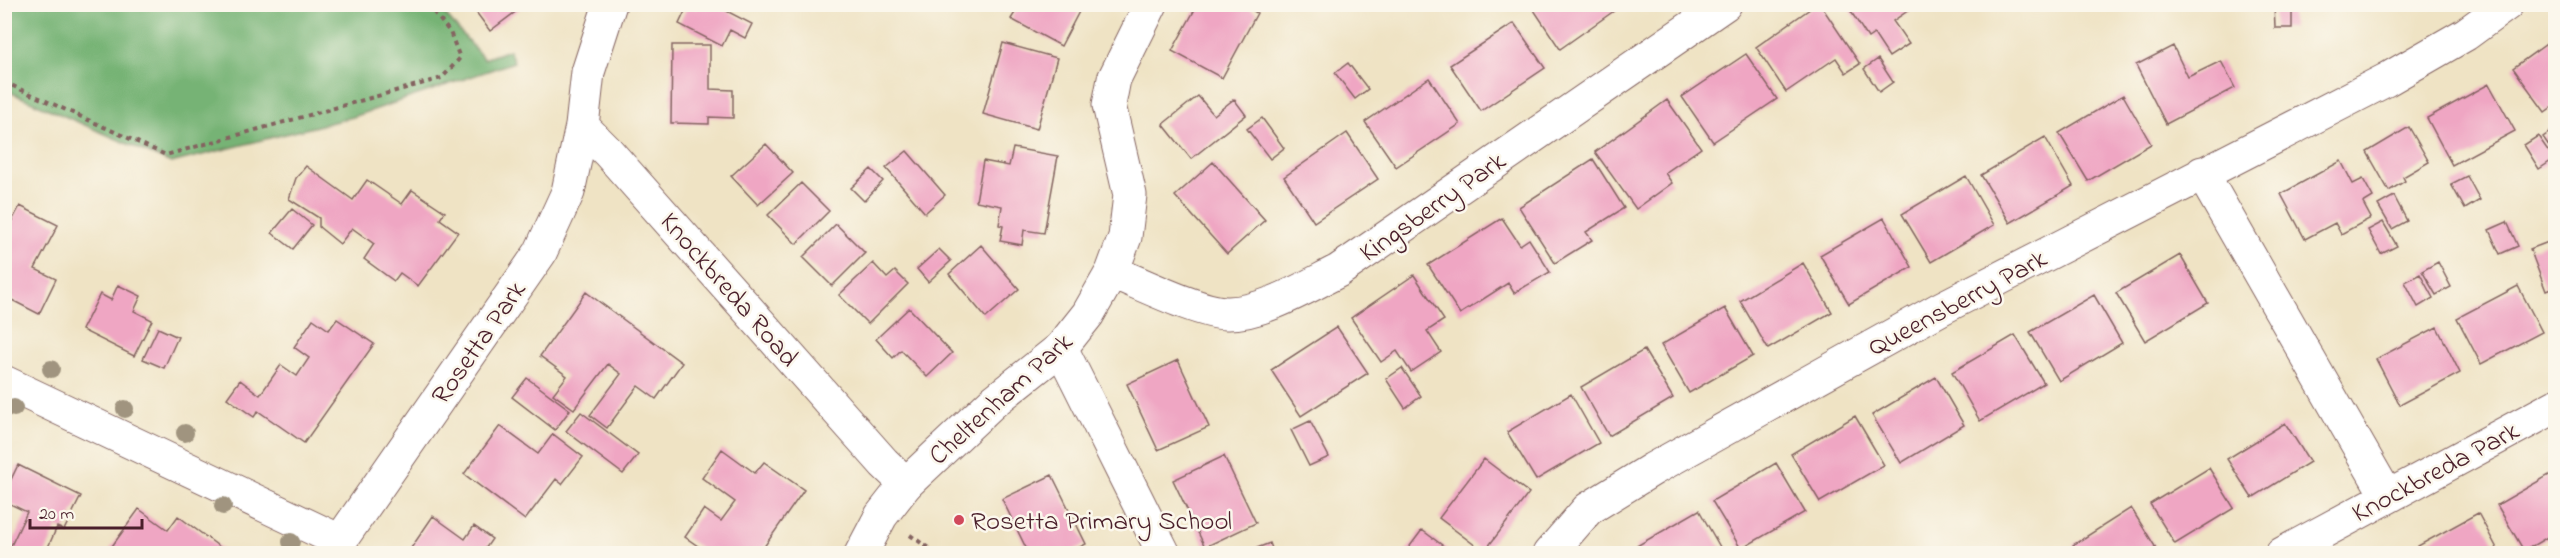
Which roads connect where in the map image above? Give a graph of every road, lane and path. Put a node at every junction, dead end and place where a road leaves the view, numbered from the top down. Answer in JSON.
{"nodes":[{"id":1,"x":427,"y":4,"type":"edge"},
{"id":2,"x":610,"y":4,"type":"edge"},
{"id":3,"x":1151,"y":4,"type":"edge"},
{"id":4,"x":1725,"y":4,"type":"edge"},
{"id":5,"x":2507,"y":4,"type":"edge"},
{"id":6,"x":4,"y":82,"type":"edge"},
{"id":7,"x":582,"y":126,"type":"junction"},
{"id":8,"x":2202,"y":173,"type":"junction"},
{"id":9,"x":1112,"y":272,"type":"junction"},
{"id":10,"x":1061,"y":348,"type":"junction"},
{"id":11,"x":4,"y":382,"type":"edge"},
{"id":12,"x":2556,"y":406,"type":"edge"},
{"id":13,"x":906,"y":484,"type":"junction"},
{"id":14,"x":2387,"y":496,"type":"junction"},
{"id":15,"x":335,"y":547,"type":"edge"},
{"id":16,"x":861,"y":554,"type":"edge"},
{"id":17,"x":1164,"y":554,"type":"edge"},
{"id":18,"x":1549,"y":554,"type":"edge"},
{"id":19,"x":2282,"y":554,"type":"edge"}],
"edges":[{"from":1,"to":6,"type":"path"},
{"from":2,"to":7,"type":"street"},
{"from":3,"to":9,"type":"street","name":"Cheltenham Park"},
{"from":4,"to":9,"type":"street","name":"Kingsberry Park"},
{"from":5,"to":8,"type":"street","name":"Queensberry Park"},
{"from":7,"to":13,"type":"street","name":"Knockbreda Road"},
{"from":7,"to":15,"type":"street","name":"Rosetta Park"},
{"from":8,"to":14,"type":"street"},
{"from":8,"to":18,"type":"street","name":"Queensberry Park"},
{"from":9,"to":10,"type":"street","name":"Cheltenham Park"},
{"from":10,"to":13,"type":"street","name":"Cheltenham Park"},
{"from":10,"to":17,"type":"street"},
{"from":11,"to":15,"type":"street","name":"Rosetta Park"},
{"from":12,"to":14,"type":"street","name":"Knockbreda Park"},
{"from":13,"to":16,"type":"street"},
{"from":14,"to":19,"type":"street","name":"Knockbreda Park"}]}
